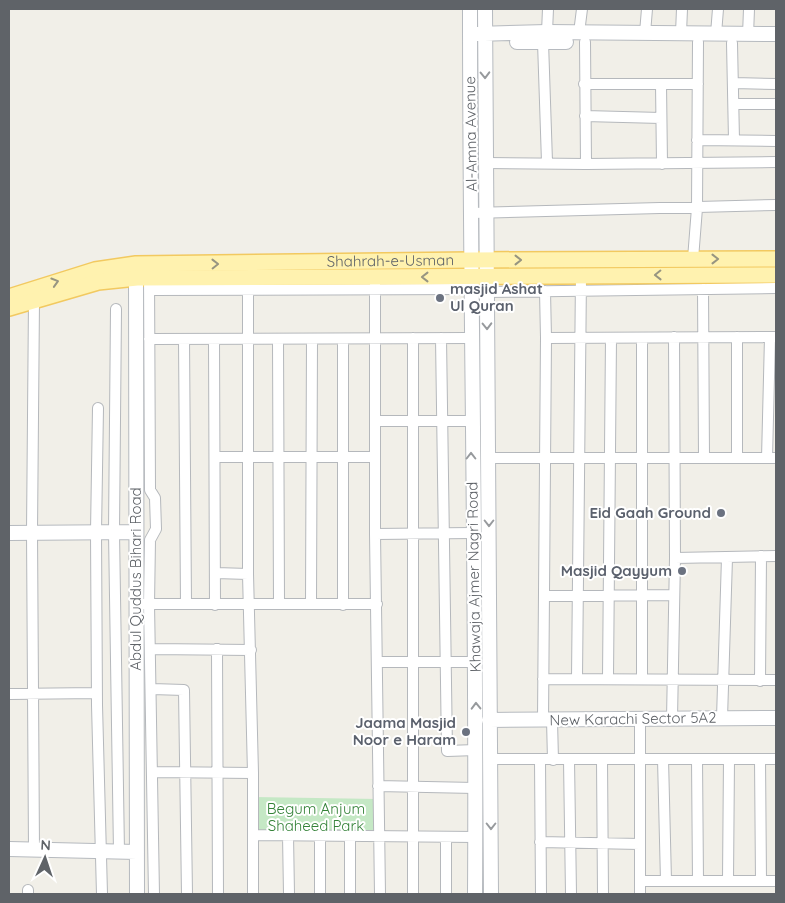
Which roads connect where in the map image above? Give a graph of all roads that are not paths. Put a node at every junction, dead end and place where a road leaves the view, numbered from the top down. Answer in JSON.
{"nodes":[{"id":1,"x":470,"y":9,"type":"edge"},
{"id":2,"x":485,"y":9,"type":"edge"},
{"id":3,"x":548,"y":9,"type":"edge"},
{"id":4,"x":582,"y":9,"type":"edge"},
{"id":5,"x":647,"y":9,"type":"edge"},
{"id":6,"x":682,"y":9,"type":"edge"},
{"id":7,"x":718,"y":9,"type":"edge"},
{"id":8,"x":749,"y":9,"type":"edge"},
{"id":9,"x":645,"y":33,"type":"junction"},
{"id":10,"x":681,"y":33,"type":"junction"},
{"id":11,"x":716,"y":34,"type":"junction"},
{"id":12,"x":776,"y":34,"type":"edge"},
{"id":13,"x":748,"y":35,"type":"junction"},
{"id":14,"x":545,"y":37,"type":"junction"},
{"id":15,"x":485,"y":38,"type":"junction"},
{"id":16,"x":582,"y":38,"type":"junction"},
{"id":17,"x":470,"y":39,"type":"junction"},
{"id":18,"x":698,"y":42,"type":"junction"},
{"id":19,"x":732,"y":43,"type":"junction"},
{"id":20,"x":776,"y":43,"type":"edge"},
{"id":21,"x":734,"y":83,"type":"junction"},
{"id":22,"x":584,"y":84,"type":"junction"},
{"id":23,"x":661,"y":84,"type":"junction"},
{"id":24,"x":698,"y":84,"type":"junction"},
{"id":25,"x":776,"y":84,"type":"edge"},
{"id":26,"x":734,"y":104,"type":"junction"},
{"id":27,"x":776,"y":104,"type":"edge"},
{"id":28,"x":585,"y":116,"type":"junction"},
{"id":29,"x":662,"y":118,"type":"junction"},
{"id":30,"x":698,"y":140,"type":"junction"},
{"id":31,"x":734,"y":140,"type":"junction"},
{"id":32,"x":776,"y":141,"type":"edge"},
{"id":33,"x":486,"y":162,"type":"junction"},
{"id":34,"x":547,"y":162,"type":"junction"},
{"id":35,"x":776,"y":162,"type":"edge"},
{"id":36,"x":586,"y":164,"type":"junction"},
{"id":37,"x":662,"y":164,"type":"junction"},
{"id":38,"x":697,"y":164,"type":"junction"},
{"id":39,"x":776,"y":205,"type":"edge"},
{"id":40,"x":697,"y":208,"type":"junction"},
{"id":41,"x":472,"y":214,"type":"junction"},
{"id":42,"x":487,"y":214,"type":"junction"},
{"id":43,"x":693,"y":259,"type":"junction"},
{"id":44,"x":478,"y":260,"type":"junction"},
{"id":45,"x":776,"y":260,"type":"edge"},
{"id":46,"x":144,"y":275,"type":"junction"},
{"id":47,"x":776,"y":275,"type":"edge"},
{"id":48,"x":470,"y":283,"type":"junction"},
{"id":49,"x":580,"y":283,"type":"junction"},
{"id":50,"x":248,"y":284,"type":"junction"},
{"id":51,"x":375,"y":284,"type":"junction"},
{"id":52,"x":486,"y":284,"type":"junction"},
{"id":53,"x":776,"y":288,"type":"edge"},
{"id":54,"x":703,"y":289,"type":"junction"},
{"id":55,"x":545,"y":291,"type":"junction"},
{"id":56,"x":9,"y":297,"type":"edge"},
{"id":57,"x":34,"y":300,"type":"junction"},
{"id":58,"x":9,"y":308,"type":"edge"},
{"id":59,"x":116,"y":309,"type":"dead end"},
{"id":60,"x":704,"y":337,"type":"junction"},
{"id":61,"x":737,"y":337,"type":"junction"},
{"id":62,"x":773,"y":337,"type":"edge"},
{"id":63,"x":149,"y":338,"type":"junction"},
{"id":64,"x":343,"y":338,"type":"junction"},
{"id":65,"x":375,"y":338,"type":"junction"},
{"id":66,"x":413,"y":338,"type":"junction"},
{"id":67,"x":441,"y":338,"type":"junction"},
{"id":68,"x":470,"y":338,"type":"junction"},
{"id":69,"x":546,"y":338,"type":"junction"},
{"id":70,"x":580,"y":338,"type":"junction"},
{"id":71,"x":611,"y":338,"type":"junction"},
{"id":72,"x":642,"y":338,"type":"junction"},
{"id":73,"x":674,"y":338,"type":"junction"},
{"id":74,"x":247,"y":339,"type":"junction"},
{"id":75,"x":312,"y":339,"type":"junction"},
{"id":76,"x":184,"y":340,"type":"junction"},
{"id":77,"x":214,"y":340,"type":"junction"},
{"id":78,"x":278,"y":340,"type":"junction"},
{"id":79,"x":488,"y":399,"type":"junction"},
{"id":80,"x":471,"y":400,"type":"junction"},
{"id":81,"x":98,"y":408,"type":"dead end"},
{"id":82,"x":375,"y":421,"type":"junction"},
{"id":83,"x":413,"y":421,"type":"junction"},
{"id":84,"x":444,"y":421,"type":"junction"},
{"id":85,"x":471,"y":421,"type":"junction"},
{"id":86,"x":279,"y":456,"type":"junction"},
{"id":87,"x":310,"y":456,"type":"junction"},
{"id":88,"x":342,"y":456,"type":"junction"},
{"id":89,"x":216,"y":457,"type":"junction"},
{"id":90,"x":249,"y":457,"type":"junction"},
{"id":91,"x":375,"y":457,"type":"junction"},
{"id":92,"x":545,"y":457,"type":"junction"},
{"id":93,"x":489,"y":458,"type":"junction"},
{"id":94,"x":578,"y":458,"type":"junction"},
{"id":95,"x":610,"y":458,"type":"junction"},
{"id":96,"x":642,"y":458,"type":"junction"},
{"id":97,"x":673,"y":458,"type":"junction"},
{"id":98,"x":704,"y":458,"type":"junction"},
{"id":99,"x":737,"y":458,"type":"junction"},
{"id":100,"x":772,"y":458,"type":"edge"},
{"id":101,"x":9,"y":532,"type":"edge"},
{"id":102,"x":32,"y":532,"type":"junction"},
{"id":103,"x":96,"y":532,"type":"junction"},
{"id":104,"x":114,"y":532,"type":"junction"},
{"id":105,"x":135,"y":532,"type":"junction"},
{"id":106,"x":472,"y":533,"type":"junction"},
{"id":107,"x":375,"y":534,"type":"junction"},
{"id":108,"x":414,"y":534,"type":"junction"},
{"id":109,"x":444,"y":534,"type":"junction"},
{"id":110,"x":760,"y":556,"type":"junction"},
{"id":111,"x":776,"y":556,"type":"edge"},
{"id":112,"x":675,"y":558,"type":"junction"},
{"id":113,"x":727,"y":558,"type":"junction"},
{"id":114,"x":216,"y":573,"type":"junction"},
{"id":115,"x":248,"y":574,"type":"junction"},
{"id":116,"x":578,"y":594,"type":"junction"},
{"id":117,"x":608,"y":594,"type":"junction"},
{"id":118,"x":640,"y":595,"type":"junction"},
{"id":119,"x":674,"y":595,"type":"junction"},
{"id":120,"x":544,"y":596,"type":"junction"},
{"id":121,"x":142,"y":604,"type":"junction"},
{"id":122,"x":186,"y":604,"type":"junction"},
{"id":123,"x":249,"y":604,"type":"junction"},
{"id":124,"x":279,"y":604,"type":"junction"},
{"id":125,"x":311,"y":604,"type":"junction"},
{"id":126,"x":377,"y":604,"type":"junction"},
{"id":127,"x":474,"y":604,"type":"junction"},
{"id":128,"x":489,"y":604,"type":"junction"},
{"id":129,"x":215,"y":605,"type":"junction"},
{"id":130,"x":343,"y":605,"type":"junction"},
{"id":131,"x":151,"y":648,"type":"junction"},
{"id":132,"x":217,"y":649,"type":"junction"},
{"id":133,"x":250,"y":650,"type":"junction"},
{"id":134,"x":378,"y":662,"type":"junction"},
{"id":135,"x":414,"y":662,"type":"junction"},
{"id":136,"x":446,"y":662,"type":"junction"},
{"id":137,"x":475,"y":662,"type":"junction"},
{"id":138,"x":577,"y":678,"type":"junction"},
{"id":139,"x":608,"y":678,"type":"junction"},
{"id":140,"x":543,"y":679,"type":"junction"},
{"id":141,"x":642,"y":679,"type":"junction"},
{"id":142,"x":673,"y":680,"type":"junction"},
{"id":143,"x":776,"y":680,"type":"edge"},
{"id":144,"x":724,"y":681,"type":"junction"},
{"id":145,"x":760,"y":681,"type":"junction"},
{"id":146,"x":152,"y":689,"type":"junction"},
{"id":147,"x":32,"y":693,"type":"junction"},
{"id":148,"x":97,"y":693,"type":"junction"},
{"id":149,"x":9,"y":694,"type":"edge"},
{"id":150,"x":722,"y":718,"type":"junction"},
{"id":151,"x":776,"y":718,"type":"edge"},
{"id":152,"x":640,"y":719,"type":"junction"},
{"id":153,"x":672,"y":719,"type":"junction"},
{"id":154,"x":489,"y":720,"type":"junction"},
{"id":155,"x":548,"y":720,"type":"junction"},
{"id":156,"x":476,"y":750,"type":"junction"},
{"id":157,"x":490,"y":759,"type":"junction"},
{"id":158,"x":663,"y":759,"type":"junction"},
{"id":159,"x":697,"y":759,"type":"junction"},
{"id":160,"x":728,"y":759,"type":"junction"},
{"id":161,"x":760,"y":759,"type":"junction"},
{"id":162,"x":776,"y":759,"type":"edge"},
{"id":163,"x":540,"y":760,"type":"junction"},
{"id":164,"x":553,"y":760,"type":"junction"},
{"id":165,"x":569,"y":760,"type":"junction"},
{"id":166,"x":602,"y":760,"type":"junction"},
{"id":167,"x":640,"y":760,"type":"junction"},
{"id":168,"x":153,"y":772,"type":"junction"},
{"id":169,"x":186,"y":772,"type":"junction"},
{"id":170,"x":218,"y":773,"type":"junction"},
{"id":171,"x":253,"y":773,"type":"junction"},
{"id":172,"x":378,"y":786,"type":"junction"},
{"id":173,"x":412,"y":786,"type":"junction"},
{"id":174,"x":475,"y":788,"type":"junction"},
{"id":175,"x":491,"y":805,"type":"junction"},
{"id":176,"x":475,"y":806,"type":"junction"},
{"id":177,"x":253,"y":835,"type":"junction"},
{"id":178,"x":288,"y":835,"type":"junction"},
{"id":179,"x":320,"y":836,"type":"junction"},
{"id":180,"x":350,"y":836,"type":"junction"},
{"id":181,"x":378,"y":836,"type":"junction"},
{"id":182,"x":412,"y":837,"type":"junction"},
{"id":183,"x":446,"y":837,"type":"junction"},
{"id":184,"x":476,"y":837,"type":"junction"},
{"id":185,"x":540,"y":842,"type":"junction"},
{"id":186,"x":570,"y":842,"type":"junction"},
{"id":187,"x":602,"y":843,"type":"junction"},
{"id":188,"x":640,"y":844,"type":"junction"},
{"id":189,"x":9,"y":849,"type":"edge"},
{"id":190,"x":34,"y":850,"type":"junction"},
{"id":191,"x":102,"y":851,"type":"junction"},
{"id":192,"x":119,"y":852,"type":"junction"},
{"id":193,"x":137,"y":852,"type":"junction"},
{"id":194,"x":666,"y":881,"type":"junction"},
{"id":195,"x":698,"y":881,"type":"junction"},
{"id":196,"x":728,"y":881,"type":"junction"},
{"id":197,"x":761,"y":881,"type":"junction"},
{"id":198,"x":776,"y":881,"type":"edge"},
{"id":199,"x":640,"y":882,"type":"junction"},
{"id":200,"x":102,"y":894,"type":"edge"},
{"id":201,"x":137,"y":894,"type":"edge"},
{"id":202,"x":154,"y":894,"type":"edge"},
{"id":203,"x":187,"y":894,"type":"edge"},
{"id":204,"x":218,"y":894,"type":"edge"},
{"id":205,"x":252,"y":894,"type":"edge"},
{"id":206,"x":289,"y":894,"type":"edge"},
{"id":207,"x":320,"y":894,"type":"edge"},
{"id":208,"x":350,"y":894,"type":"edge"},
{"id":209,"x":380,"y":894,"type":"edge"},
{"id":210,"x":413,"y":894,"type":"edge"},
{"id":211,"x":446,"y":894,"type":"edge"},
{"id":212,"x":475,"y":894,"type":"edge"},
{"id":213,"x":491,"y":894,"type":"edge"},
{"id":214,"x":541,"y":894,"type":"edge"},
{"id":215,"x":571,"y":894,"type":"edge"},
{"id":216,"x":603,"y":894,"type":"edge"},
{"id":217,"x":640,"y":894,"type":"edge"}],
"edges":[{"from":1,"to":17,"type":"main road","name":"Al-Amna Avenue"},
{"from":2,"to":15,"type":"main road"},
{"from":3,"to":14,"type":"street"},
{"from":4,"to":16,"type":"street"},
{"from":5,"to":9,"type":"street"},
{"from":6,"to":10,"type":"street"},
{"from":7,"to":11,"type":"street"},
{"from":8,"to":13,"type":"street"},
{"from":9,"to":10,"type":"main road"},
{"from":9,"to":16,"type":"main road"},
{"from":10,"to":11,"type":"main road"},
{"from":11,"to":13,"type":"main road"},
{"from":12,"to":13,"type":"main road"},
{"from":14,"to":15,"type":"main road"},
{"from":14,"to":16,"type":"main road"},
{"from":14,"to":34,"type":"street"},
{"from":15,"to":17,"type":"main road"},
{"from":15,"to":33,"type":"main road","one_way":true},
{"from":16,"to":18,"type":"main road"},
{"from":16,"to":22,"type":"street"},
{"from":17,"to":41,"type":"main road","name":"Al-Amna Avenue"},
{"from":18,"to":19,"type":"main road"},
{"from":18,"to":24,"type":"street"},
{"from":19,"to":20,"type":"main road"},
{"from":19,"to":21,"type":"street"},
{"from":21,"to":25,"type":"street"},
{"from":21,"to":26,"type":"street"},
{"from":22,"to":23,"type":"street"},
{"from":22,"to":28,"type":"street"},
{"from":23,"to":24,"type":"street"},
{"from":23,"to":29,"type":"street"},
{"from":24,"to":30,"type":"street"},
{"from":26,"to":27,"type":"street"},
{"from":26,"to":31,"type":"street"},
{"from":28,"to":29,"type":"street"},
{"from":28,"to":36,"type":"street"},
{"from":29,"to":37,"type":"street"},
{"from":30,"to":31,"type":"street"},
{"from":30,"to":38,"type":"street"},
{"from":31,"to":32,"type":"street"},
{"from":33,"to":34,"type":"street"},
{"from":33,"to":42,"type":"main road"},
{"from":34,"to":36,"type":"street"},
{"from":35,"to":38,"type":"street"},
{"from":36,"to":37,"type":"street"},
{"from":37,"to":38,"type":"street"},
{"from":38,"to":40,"type":"street"},
{"from":39,"to":40,"type":"street"},
{"from":40,"to":42,"type":"street"},
{"from":40,"to":43,"type":"street"},
{"from":41,"to":42,"type":"street"},
{"from":41,"to":44,"type":"main road","name":"Al-Amna Avenue"},
{"from":42,"to":44,"type":"main road"},
{"from":44,"to":43,"type":"main road","name":"Shahrah-e-Usman","one_way":true},
{"from":43,"to":45,"type":"main road","name":"Shahrah-e-Usman","one_way":true},
{"from":46,"to":44,"type":"main road","name":"Shahrah-e-Usman","one_way":true},
{"from":44,"to":48,"type":"main road","name":"Khawaja Ajmer Nagri Road"},
{"from":44,"to":52,"type":"main road","name":"Khawaja Ajmer Nagri Road"},
{"from":46,"to":50,"type":"main road","name":"Shahrah-e-Usman"},
{"from":56,"to":46,"type":"main road","name":"Shahrah-e-Usman","one_way":true},
{"from":46,"to":57,"type":"main road","name":"Shahrah-e-Usman"},
{"from":46,"to":63,"type":"street"},
{"from":46,"to":105,"type":"main road","name":"Abdul Quddus Bihari Road"},
{"from":47,"to":49,"type":"main road","name":"Shahrah-e-Usman","one_way":true},
{"from":48,"to":51,"type":"main road","name":"Shahrah-e-Usman"},
{"from":48,"to":52,"type":"main road","name":"Shahrah-e-Usman"},
{"from":48,"to":68,"type":"main road","name":"Khawaja Ajmer Nagri Road"},
{"from":49,"to":52,"type":"main road","name":"Shahrah-e-Usman"},
{"from":49,"to":54,"type":"street"},
{"from":49,"to":55,"type":"street"},
{"from":49,"to":70,"type":"street"},
{"from":50,"to":51,"type":"main road","name":"Shahrah-e-Usman"},
{"from":50,"to":74,"type":"street"},
{"from":51,"to":65,"type":"street"},
{"from":52,"to":55,"type":"street"},
{"from":52,"to":79,"type":"main road","name":"Khawaja Ajmer Nagri Road","one_way":true},
{"from":53,"to":54,"type":"street"},
{"from":54,"to":60,"type":"street"},
{"from":55,"to":69,"type":"street"},
{"from":57,"to":58,"type":"main road","name":"Shahrah-e-Usman"},
{"from":57,"to":102,"type":"street"},
{"from":59,"to":104,"type":"street"},
{"from":60,"to":61,"type":"street"},
{"from":60,"to":73,"type":"street"},
{"from":60,"to":98,"type":"street"},
{"from":61,"to":62,"type":"street"},
{"from":61,"to":99,"type":"street"},
{"from":62,"to":100,"type":"street"},
{"from":63,"to":76,"type":"street"},
{"from":63,"to":121,"type":"street"},
{"from":64,"to":65,"type":"street"},
{"from":64,"to":75,"type":"street"},
{"from":64,"to":88,"type":"street"},
{"from":65,"to":66,"type":"street"},
{"from":65,"to":82,"type":"street"},
{"from":66,"to":67,"type":"street"},
{"from":66,"to":83,"type":"street"},
{"from":67,"to":68,"type":"street"},
{"from":67,"to":84,"type":"street"},
{"from":68,"to":80,"type":"main road","name":"Khawaja Ajmer Nagri Road"},
{"from":69,"to":70,"type":"street"},
{"from":69,"to":92,"type":"street"},
{"from":70,"to":71,"type":"street"},
{"from":70,"to":94,"type":"street"},
{"from":71,"to":72,"type":"street"},
{"from":71,"to":95,"type":"street"},
{"from":72,"to":73,"type":"street"},
{"from":72,"to":96,"type":"street"},
{"from":73,"to":97,"type":"street"},
{"from":74,"to":77,"type":"street"},
{"from":74,"to":78,"type":"street"},
{"from":74,"to":90,"type":"street"},
{"from":75,"to":78,"type":"street"},
{"from":75,"to":87,"type":"street"},
{"from":76,"to":77,"type":"street"},
{"from":76,"to":122,"type":"street"},
{"from":77,"to":89,"type":"street"},
{"from":78,"to":86,"type":"street"},
{"from":79,"to":80,"type":"main road"},
{"from":79,"to":93,"type":"main road","name":"Khawaja Ajmer Nagri Road"},
{"from":80,"to":85,"type":"main road","name":"Khawaja Ajmer Nagri Road"},
{"from":81,"to":103,"type":"street"},
{"from":82,"to":83,"type":"street"},
{"from":82,"to":91,"type":"street"},
{"from":83,"to":84,"type":"street"},
{"from":83,"to":108,"type":"street"},
{"from":84,"to":85,"type":"street"},
{"from":84,"to":109,"type":"street"},
{"from":106,"to":85,"type":"main road","name":"Khawaja Ajmer Nagri Road","one_way":true},
{"from":86,"to":87,"type":"street"},
{"from":86,"to":90,"type":"street"},
{"from":86,"to":124,"type":"street"},
{"from":87,"to":88,"type":"street"},
{"from":87,"to":125,"type":"street"},
{"from":88,"to":91,"type":"street"},
{"from":88,"to":130,"type":"street"},
{"from":89,"to":90,"type":"street"},
{"from":89,"to":114,"type":"street"},
{"from":90,"to":115,"type":"street"},
{"from":91,"to":107,"type":"street"},
{"from":92,"to":93,"type":"street"},
{"from":92,"to":94,"type":"street"},
{"from":92,"to":120,"type":"street"},
{"from":93,"to":128,"type":"main road","name":"Khawaja Ajmer Nagri Road","one_way":true},
{"from":94,"to":95,"type":"street"},
{"from":94,"to":116,"type":"street"},
{"from":95,"to":96,"type":"street"},
{"from":95,"to":117,"type":"street"},
{"from":96,"to":97,"type":"street"},
{"from":96,"to":118,"type":"street"},
{"from":97,"to":98,"type":"street"},
{"from":97,"to":112,"type":"street"},
{"from":98,"to":99,"type":"street"},
{"from":99,"to":100,"type":"street"},
{"from":101,"to":102,"type":"main road"},
{"from":102,"to":103,"type":"main road"},
{"from":102,"to":147,"type":"street"},
{"from":103,"to":104,"type":"main road"},
{"from":103,"to":148,"type":"street"},
{"from":104,"to":105,"type":"main road"},
{"from":104,"to":192,"type":"street"},
{"from":105,"to":121,"type":"main road","name":"Abdul Quddus Bihari Road"},
{"from":106,"to":109,"type":"street"},
{"from":106,"to":127,"type":"main road","name":"Khawaja Ajmer Nagri Road"},
{"from":107,"to":108,"type":"street"},
{"from":107,"to":126,"type":"street"},
{"from":108,"to":109,"type":"street"},
{"from":108,"to":135,"type":"street"},
{"from":109,"to":136,"type":"street"},
{"from":110,"to":111,"type":"street"},
{"from":110,"to":113,"type":"street"},
{"from":110,"to":145,"type":"street"},
{"from":112,"to":113,"type":"street"},
{"from":112,"to":119,"type":"street"},
{"from":113,"to":144,"type":"street"},
{"from":114,"to":115,"type":"street"},
{"from":114,"to":129,"type":"street"},
{"from":115,"to":123,"type":"street"},
{"from":116,"to":117,"type":"street"},
{"from":116,"to":120,"type":"street"},
{"from":116,"to":138,"type":"street"},
{"from":117,"to":118,"type":"street"},
{"from":117,"to":139,"type":"street"},
{"from":118,"to":119,"type":"street"},
{"from":118,"to":141,"type":"street"},
{"from":119,"to":142,"type":"street"},
{"from":120,"to":140,"type":"street"},
{"from":121,"to":122,"type":"street"},
{"from":121,"to":131,"type":"street"},
{"from":121,"to":193,"type":"main road","name":"Abdul Quddus Bihari Road"},
{"from":122,"to":129,"type":"street"},
{"from":123,"to":124,"type":"street"},
{"from":123,"to":129,"type":"street"},
{"from":123,"to":133,"type":"street"},
{"from":124,"to":125,"type":"street"},
{"from":125,"to":130,"type":"street"},
{"from":126,"to":130,"type":"street"},
{"from":126,"to":134,"type":"street"},
{"from":127,"to":128,"type":"main road"},
{"from":127,"to":137,"type":"main road","name":"Khawaja Ajmer Nagri Road"},
{"from":128,"to":154,"type":"main road","name":"Khawaja Ajmer Nagri Road"},
{"from":131,"to":132,"type":"street"},
{"from":131,"to":146,"type":"street"},
{"from":132,"to":133,"type":"street"},
{"from":132,"to":170,"type":"street"},
{"from":133,"to":171,"type":"street"},
{"from":134,"to":135,"type":"street"},
{"from":134,"to":172,"type":"street"},
{"from":135,"to":136,"type":"street"},
{"from":135,"to":173,"type":"street"},
{"from":136,"to":137,"type":"street"},
{"from":136,"to":156,"type":"street"},
{"from":156,"to":137,"type":"main road","name":"Khawaja Ajmer Nagri Road","one_way":true},
{"from":138,"to":139,"type":"street"},
{"from":138,"to":140,"type":"street"},
{"from":139,"to":141,"type":"street"},
{"from":140,"to":155,"type":"street"},
{"from":141,"to":142,"type":"street"},
{"from":142,"to":144,"type":"street"},
{"from":142,"to":153,"type":"street"},
{"from":143,"to":145,"type":"street"},
{"from":144,"to":145,"type":"street"},
{"from":144,"to":150,"type":"street"},
{"from":146,"to":168,"type":"street"},
{"from":146,"to":169,"type":"street"},
{"from":147,"to":148,"type":"street"},
{"from":147,"to":149,"type":"street"},
{"from":147,"to":190,"type":"street"},
{"from":148,"to":191,"type":"street"},
{"from":150,"to":151,"type":"main road","name":"New Karachi Sector 5A2"},
{"from":150,"to":153,"type":"main road","name":"New Karachi Sector 5A2"},
{"from":152,"to":153,"type":"main road","name":"New Karachi Sector 5A2"},
{"from":152,"to":155,"type":"main road","name":"New Karachi Sector 5A2"},
{"from":152,"to":167,"type":"street"},
{"from":154,"to":155,"type":"main road","name":"New Karachi Sector 5A2"},
{"from":154,"to":157,"type":"main road","name":"Khawaja Ajmer Nagri Road"},
{"from":155,"to":164,"type":"street"},
{"from":156,"to":174,"type":"main road","name":"Khawaja Ajmer Nagri Road"},
{"from":157,"to":163,"type":"street"},
{"from":157,"to":175,"type":"main road","name":"Khawaja Ajmer Nagri Road"},
{"from":158,"to":159,"type":"street"},
{"from":158,"to":167,"type":"street"},
{"from":158,"to":194,"type":"street"},
{"from":159,"to":160,"type":"street"},
{"from":159,"to":195,"type":"street"},
{"from":160,"to":161,"type":"street"},
{"from":160,"to":196,"type":"street"},
{"from":161,"to":162,"type":"street"},
{"from":161,"to":197,"type":"street"},
{"from":163,"to":164,"type":"street"},
{"from":163,"to":185,"type":"street"},
{"from":164,"to":165,"type":"street"},
{"from":165,"to":166,"type":"street"},
{"from":165,"to":186,"type":"street"},
{"from":166,"to":167,"type":"street"},
{"from":166,"to":187,"type":"street"},
{"from":167,"to":188,"type":"street"},
{"from":168,"to":169,"type":"street"},
{"from":168,"to":202,"type":"street"},
{"from":169,"to":170,"type":"street"},
{"from":169,"to":203,"type":"street"},
{"from":170,"to":171,"type":"street"},
{"from":170,"to":204,"type":"street"},
{"from":171,"to":177,"type":"street"},
{"from":172,"to":173,"type":"street"},
{"from":172,"to":181,"type":"street"},
{"from":173,"to":174,"type":"street"},
{"from":173,"to":182,"type":"street"},
{"from":174,"to":176,"type":"main road","name":"Khawaja Ajmer Nagri Road"},
{"from":175,"to":176,"type":"main road"},
{"from":175,"to":213,"type":"main road","name":"Khawaja Ajmer Nagri Road","one_way":true},
{"from":176,"to":184,"type":"main road","name":"Khawaja Ajmer Nagri Road"},
{"from":177,"to":178,"type":"street"},
{"from":177,"to":205,"type":"street"},
{"from":178,"to":179,"type":"street"},
{"from":178,"to":206,"type":"street"},
{"from":179,"to":180,"type":"street"},
{"from":179,"to":207,"type":"street"},
{"from":180,"to":181,"type":"street"},
{"from":180,"to":208,"type":"street"},
{"from":181,"to":182,"type":"street"},
{"from":181,"to":209,"type":"street"},
{"from":182,"to":183,"type":"street"},
{"from":182,"to":210,"type":"street"},
{"from":183,"to":184,"type":"street"},
{"from":183,"to":211,"type":"street"},
{"from":184,"to":212,"type":"main road","name":"Khawaja Ajmer Nagri Road"},
{"from":185,"to":186,"type":"street"},
{"from":185,"to":214,"type":"street"},
{"from":186,"to":187,"type":"street"},
{"from":186,"to":215,"type":"street"},
{"from":187,"to":188,"type":"street"},
{"from":187,"to":216,"type":"street"},
{"from":188,"to":199,"type":"street"},
{"from":189,"to":190,"type":"main road"},
{"from":190,"to":191,"type":"main road"},
{"from":191,"to":192,"type":"main road"},
{"from":191,"to":200,"type":"street"},
{"from":192,"to":193,"type":"main road"},
{"from":193,"to":201,"type":"main road","name":"Abdul Quddus Bihari Road"},
{"from":194,"to":195,"type":"street"},
{"from":194,"to":199,"type":"street"},
{"from":195,"to":196,"type":"street"},
{"from":196,"to":197,"type":"street"},
{"from":197,"to":198,"type":"street"},
{"from":199,"to":217,"type":"street"}]}
